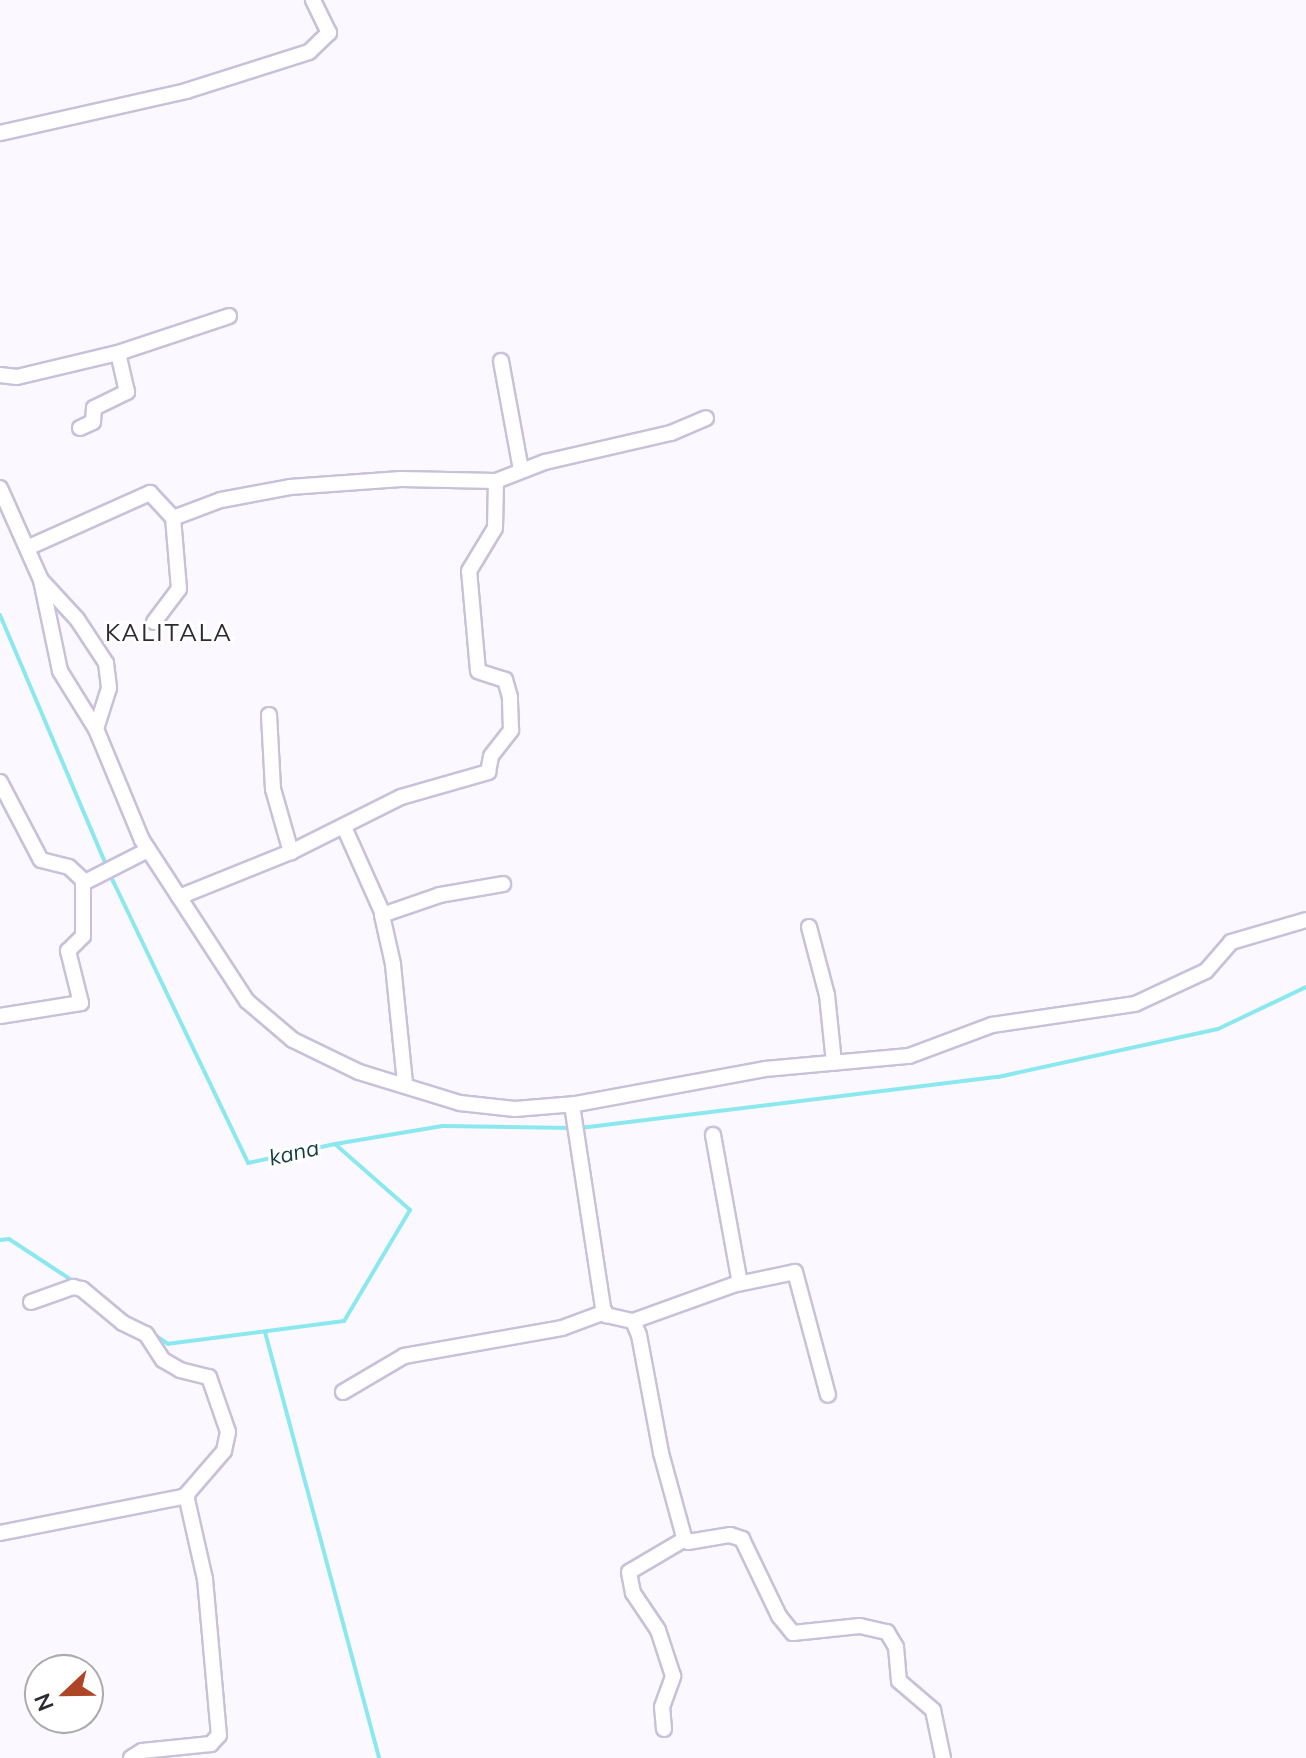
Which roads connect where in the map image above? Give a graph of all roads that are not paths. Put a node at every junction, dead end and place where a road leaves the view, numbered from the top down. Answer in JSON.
{"nodes":[{"id":1,"x":313,"y":0,"type":"edge"},
{"id":2,"x":0,"y":133,"type":"edge"},
{"id":3,"x":229,"y":316,"type":"dead end"},
{"id":4,"x":118,"y":353,"type":"junction"},
{"id":5,"x":501,"y":361,"type":"dead end"},
{"id":6,"x":0,"y":375,"type":"edge"},
{"id":7,"x":706,"y":418,"type":"dead end"},
{"id":8,"x":80,"y":428,"type":"dead end"},
{"id":9,"x":521,"y":470,"type":"junction"},
{"id":10,"x":496,"y":481,"type":"junction"},
{"id":11,"x":0,"y":488,"type":"edge"},
{"id":12,"x":173,"y":518,"type":"junction"},
{"id":13,"x":27,"y":548,"type":"junction"},
{"id":14,"x":41,"y":580,"type":"junction"},
{"id":15,"x":154,"y":622,"type":"dead end"},
{"id":16,"x":269,"y":715,"type":"dead end"},
{"id":17,"x":96,"y":729,"type":"junction"},
{"id":18,"x":0,"y":782,"type":"edge"},
{"id":19,"x":344,"y":827,"type":"junction"},
{"id":20,"x":148,"y":850,"type":"junction"},
{"id":21,"x":291,"y":852,"type":"junction"},
{"id":22,"x":86,"y":880,"type":"junction"},
{"id":23,"x":503,"y":884,"type":"dead end"},
{"id":24,"x":179,"y":897,"type":"junction"},
{"id":25,"x":383,"y":914,"type":"junction"},
{"id":26,"x":1306,"y":920,"type":"edge"},
{"id":27,"x":809,"y":927,"type":"dead end"},
{"id":28,"x":0,"y":1016,"type":"edge"},
{"id":29,"x":834,"y":1063,"type":"junction"},
{"id":30,"x":405,"y":1083,"type":"junction"},
{"id":31,"x":572,"y":1105,"type":"junction"},
{"id":32,"x":713,"y":1135,"type":"dead end"},
{"id":33,"x":740,"y":1283,"type":"junction"},
{"id":34,"x":31,"y":1302,"type":"dead end"},
{"id":35,"x":605,"y":1312,"type":"junction"},
{"id":36,"x":633,"y":1321,"type":"junction"},
{"id":37,"x":343,"y":1392,"type":"dead end"},
{"id":38,"x":828,"y":1395,"type":"dead end"},
{"id":39,"x":187,"y":1496,"type":"junction"},
{"id":40,"x":0,"y":1533,"type":"edge"},
{"id":41,"x":685,"y":1539,"type":"junction"},
{"id":42,"x":664,"y":1729,"type":"dead end"},
{"id":43,"x":131,"y":1758,"type":"edge"},
{"id":44,"x":943,"y":1758,"type":"edge"}],
"edges":[{"from":1,"to":2,"type":"street"},
{"from":3,"to":4,"type":"street"},
{"from":4,"to":6,"type":"street"},
{"from":4,"to":8,"type":"street"},
{"from":5,"to":9,"type":"street"},
{"from":7,"to":9,"type":"street"},
{"from":9,"to":10,"type":"street"},
{"from":10,"to":12,"type":"street"},
{"from":10,"to":19,"type":"street"},
{"from":11,"to":13,"type":"street"},
{"from":12,"to":13,"type":"street"},
{"from":12,"to":15,"type":"street"},
{"from":13,"to":14,"type":"street"},
{"from":14,"to":17,"type":"street"},
{"from":14,"to":17,"type":"street"},
{"from":16,"to":21,"type":"street"},
{"from":17,"to":20,"type":"street"},
{"from":18,"to":22,"type":"street"},
{"from":19,"to":21,"type":"street"},
{"from":19,"to":25,"type":"street"},
{"from":20,"to":22,"type":"street"},
{"from":20,"to":24,"type":"street"},
{"from":21,"to":24,"type":"street"},
{"from":22,"to":28,"type":"street"},
{"from":23,"to":25,"type":"street"},
{"from":24,"to":30,"type":"street"},
{"from":25,"to":30,"type":"street"},
{"from":26,"to":29,"type":"street"},
{"from":27,"to":29,"type":"street"},
{"from":29,"to":31,"type":"street"},
{"from":30,"to":31,"type":"street"},
{"from":31,"to":35,"type":"street"},
{"from":32,"to":33,"type":"street"},
{"from":33,"to":36,"type":"street"},
{"from":33,"to":38,"type":"street"},
{"from":34,"to":39,"type":"street"},
{"from":35,"to":36,"type":"street"},
{"from":35,"to":37,"type":"street"},
{"from":36,"to":41,"type":"street"},
{"from":39,"to":40,"type":"street"},
{"from":39,"to":43,"type":"street"},
{"from":41,"to":42,"type":"street"},
{"from":41,"to":44,"type":"street"}]}
